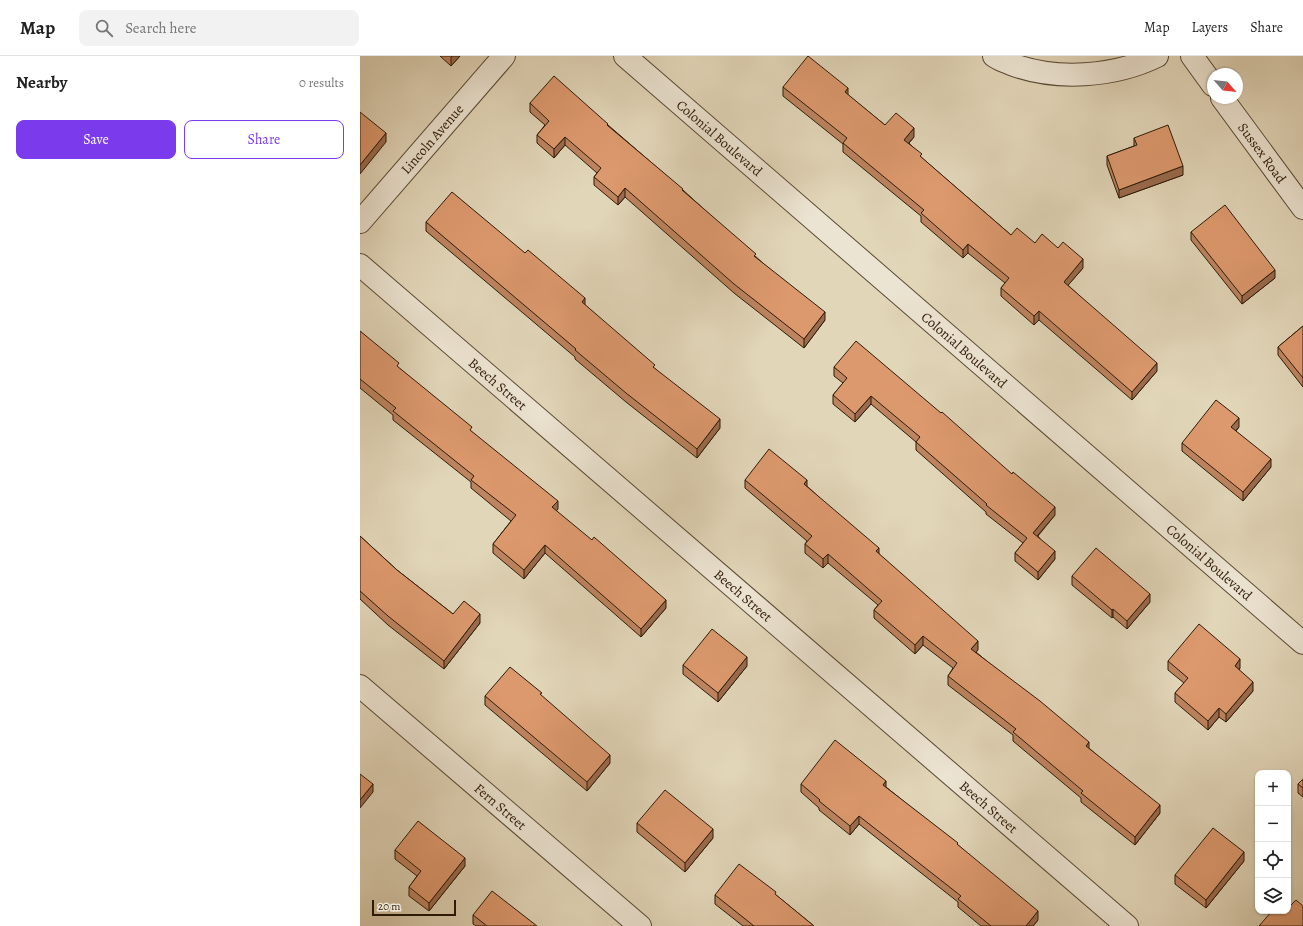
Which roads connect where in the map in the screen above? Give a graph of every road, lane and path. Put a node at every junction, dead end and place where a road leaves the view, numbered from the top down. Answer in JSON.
{"nodes":[{"id":1,"x":504,"y":56,"type":"edge"},
{"id":2,"x":625,"y":56,"type":"edge"},
{"id":3,"x":994,"y":56,"type":"edge"},
{"id":4,"x":1157,"y":56,"type":"edge"},
{"id":5,"x":1192,"y":56,"type":"edge"},
{"id":6,"x":1207,"y":77,"type":"edge"},
{"id":7,"x":1226,"y":104,"type":"edge"},
{"id":8,"x":1303,"y":208,"type":"edge"},
{"id":9,"x":360,"y":222,"type":"edge"},
{"id":10,"x":360,"y":265,"type":"edge"},
{"id":11,"x":1303,"y":643,"type":"edge"},
{"id":12,"x":360,"y":686,"type":"edge"},
{"id":13,"x":640,"y":926,"type":"edge"},
{"id":14,"x":1127,"y":926,"type":"edge"}],
"edges":[{"from":1,"to":9,"type":"street","name":"Lincoln Avenue"},
{"from":2,"to":11,"type":"street","name":"Colonial Boulevard"},
{"from":3,"to":4,"type":"street"},
{"from":5,"to":6,"type":"street"},
{"from":7,"to":8,"type":"street","name":"Sussex Road"},
{"from":10,"to":14,"type":"street","name":"Beech Street"},
{"from":12,"to":13,"type":"street","name":"Fern Street"}]}
